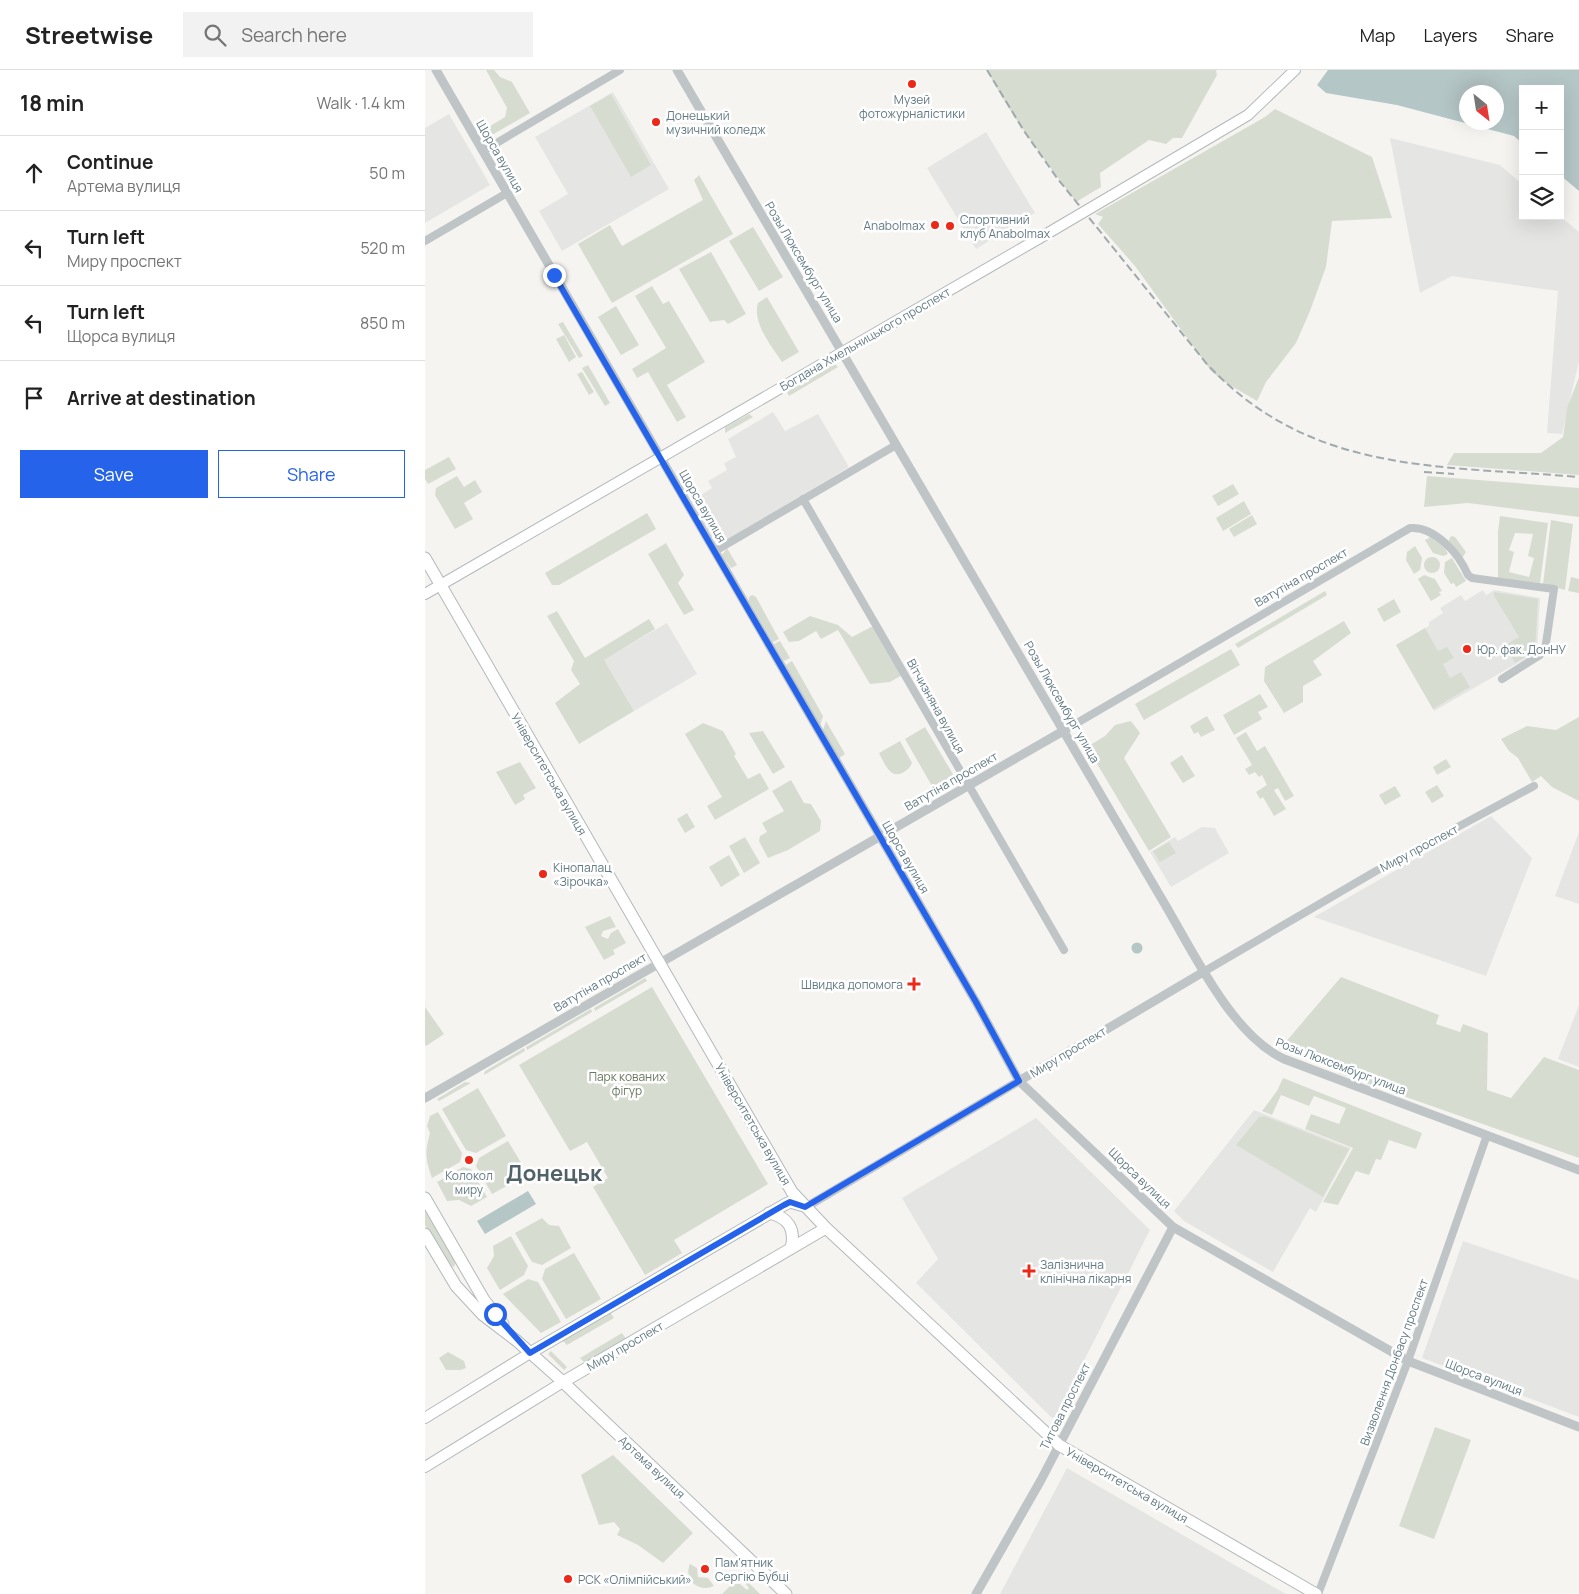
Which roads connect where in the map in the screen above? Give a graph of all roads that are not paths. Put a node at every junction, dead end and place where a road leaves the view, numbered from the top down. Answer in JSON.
{"nodes":[{"id":1,"x":436,"y":70,"type":"edge"},
{"id":2,"x":621,"y":70,"type":"edge"},
{"id":3,"x":677,"y":70,"type":"edge"},
{"id":4,"x":1295,"y":70,"type":"edge"},
{"id":5,"x":483,"y":152,"type":"junction"},
{"id":6,"x":507,"y":193,"type":"junction"},
{"id":7,"x":425,"y":241,"type":"edge"},
{"id":8,"x":842,"y":352,"type":"junction"},
{"id":9,"x":896,"y":445,"type":"junction"},
{"id":10,"x":661,"y":457,"type":"junction"},
{"id":11,"x":803,"y":499,"type":"junction"},
{"id":12,"x":715,"y":550,"type":"junction"},
{"id":13,"x":425,"y":558,"type":"edge"},
{"id":14,"x":441,"y":585,"type":"junction"},
{"id":15,"x":425,"y":594,"type":"edge"},
{"id":16,"x":1502,"y":679,"type":"dead end"},
{"id":17,"x":1065,"y":730,"type":"junction"},
{"id":18,"x":968,"y":785,"type":"junction"},
{"id":19,"x":1534,"y":786,"type":"dead end"},
{"id":20,"x":880,"y":836,"type":"junction"},
{"id":21,"x":1064,"y":950,"type":"dead end"},
{"id":22,"x":659,"y":963,"type":"junction"},
{"id":23,"x":1205,"y":971,"type":"junction"},
{"id":24,"x":1019,"y":1081,"type":"junction"},
{"id":25,"x":425,"y":1098,"type":"edge"},
{"id":26,"x":1487,"y":1135,"type":"junction"},
{"id":27,"x":1579,"y":1170,"type":"edge"},
{"id":28,"x":425,"y":1198,"type":"edge"},
{"id":29,"x":805,"y":1207,"type":"junction"},
{"id":30,"x":769,"y":1213,"type":"junction"},
{"id":31,"x":1173,"y":1227,"type":"junction"},
{"id":32,"x":826,"y":1228,"type":"junction"},
{"id":33,"x":425,"y":1234,"type":"edge"},
{"id":34,"x":791,"y":1248,"type":"junction"},
{"id":35,"x":458,"y":1255,"type":"junction"},
{"id":36,"x":443,"y":1264,"type":"junction"},
{"id":37,"x":517,"y":1341,"type":"junction"},
{"id":38,"x":530,"y":1353,"type":"junction"},
{"id":39,"x":1408,"y":1361,"type":"junction"},
{"id":40,"x":563,"y":1382,"type":"junction"},
{"id":41,"x":425,"y":1418,"type":"edge"},
{"id":42,"x":1579,"y":1427,"type":"edge"},
{"id":43,"x":1059,"y":1445,"type":"junction"},
{"id":44,"x":425,"y":1467,"type":"edge"},
{"id":45,"x":786,"y":1594,"type":"edge"},
{"id":46,"x":977,"y":1594,"type":"edge"},
{"id":47,"x":1317,"y":1594,"type":"edge"}],
"edges":[{"from":1,"to":5,"type":"street","name":"Щорса вулиця"},
{"from":2,"to":5,"type":"street"},
{"from":3,"to":8,"type":"street","name":"Розы Люксембург улица"},
{"from":4,"to":8,"type":"main road","name":"Богдана Хмельницького проспект","bridge":true},
{"from":5,"to":6,"type":"street","name":"Щорса вулиця"},
{"from":6,"to":7,"type":"street"},
{"from":6,"to":10,"type":"street","name":"Щорса вулиця"},
{"from":8,"to":9,"type":"street","name":"Розы Люксембург улица"},
{"from":8,"to":10,"type":"main road","name":"Богдана Хмельницького проспект"},
{"from":9,"to":11,"type":"street"},
{"from":9,"to":17,"type":"street","name":"Розы Люксембург улица"},
{"from":10,"to":12,"type":"street","name":"Щорса вулиця"},
{"from":10,"to":14,"type":"main road","name":"Богдана Хмельницького проспект"},
{"from":11,"to":12,"type":"street"},
{"from":11,"to":18,"type":"street","name":"Вітчизняна вулиця"},
{"from":12,"to":20,"type":"street","name":"Щорса вулиця"},
{"from":13,"to":14,"type":"main road","name":"Університетська вулиця"},
{"from":14,"to":15,"type":"main road","name":"Богдана Хмельницького проспект"},
{"from":14,"to":22,"type":"main road","name":"Університетська вулиця"},
{"from":16,"to":17,"type":"street","name":"Ватутіна проспект"},
{"from":17,"to":18,"type":"street","name":"Ватутіна проспект"},
{"from":17,"to":23,"type":"street","name":"Розы Люксембург улица"},
{"from":18,"to":20,"type":"street","name":"Ватутіна проспект"},
{"from":18,"to":21,"type":"street","name":"Вітчизняна вулиця"},
{"from":19,"to":23,"type":"street","name":"Миру проспект"},
{"from":20,"to":22,"type":"street","name":"Ватутіна проспект"},
{"from":20,"to":24,"type":"street","name":"Щорса вулиця"},
{"from":22,"to":25,"type":"street","name":"Ватутіна проспект"},
{"from":22,"to":29,"type":"main road","name":"Університетська вулиця"},
{"from":23,"to":24,"type":"street","name":"Миру проспект"},
{"from":23,"to":26,"type":"street","name":"Розы Люксембург улица"},
{"from":24,"to":29,"type":"street","name":"Миру проспект"},
{"from":24,"to":31,"type":"street","name":"Щорса вулиця"},
{"from":26,"to":27,"type":"street","name":"Розы Люксембург улица"},
{"from":26,"to":39,"type":"street","name":"Визволення Донбасу проспект"},
{"from":28,"to":35,"type":"main road","name":"Артема вулиця"},
{"from":29,"to":30,"type":"main road"},
{"from":29,"to":32,"type":"main road","name":"Університетська вулиця"},
{"from":30,"to":34,"type":"main road"},
{"from":30,"to":38,"type":"main road"},
{"from":31,"to":39,"type":"street","name":"Щорса вулиця"},
{"from":31,"to":43,"type":"street","name":"Титова проспект"},
{"from":32,"to":34,"type":"main road","name":"Миру проспект"},
{"from":32,"to":43,"type":"main road","name":"Університетська вулиця"},
{"from":33,"to":36,"type":"main road","name":"Артема вулиця"},
{"from":34,"to":40,"type":"main road","name":"Миру проспект"},
{"from":35,"to":36,"type":"main road"},
{"from":35,"to":37,"type":"main road","name":"Артема вулиця"},
{"from":36,"to":37,"type":"main road","name":"Артема вулиця"},
{"from":37,"to":38,"type":"main road","name":"Артема вулиця"},
{"from":38,"to":40,"type":"main road","name":"Артема вулиця"},
{"from":38,"to":41,"type":"main road"},
{"from":39,"to":42,"type":"street","name":"Щорса вулиця"},
{"from":39,"to":47,"type":"street","name":"Визволення Донбасу проспект"},
{"from":40,"to":44,"type":"main road","name":"Миру проспект"},
{"from":40,"to":45,"type":"main road","name":"Артема вулиця"},
{"from":43,"to":46,"type":"street","name":"Титова проспект"},
{"from":43,"to":47,"type":"main road","name":"Університетська вулиця"}]}
